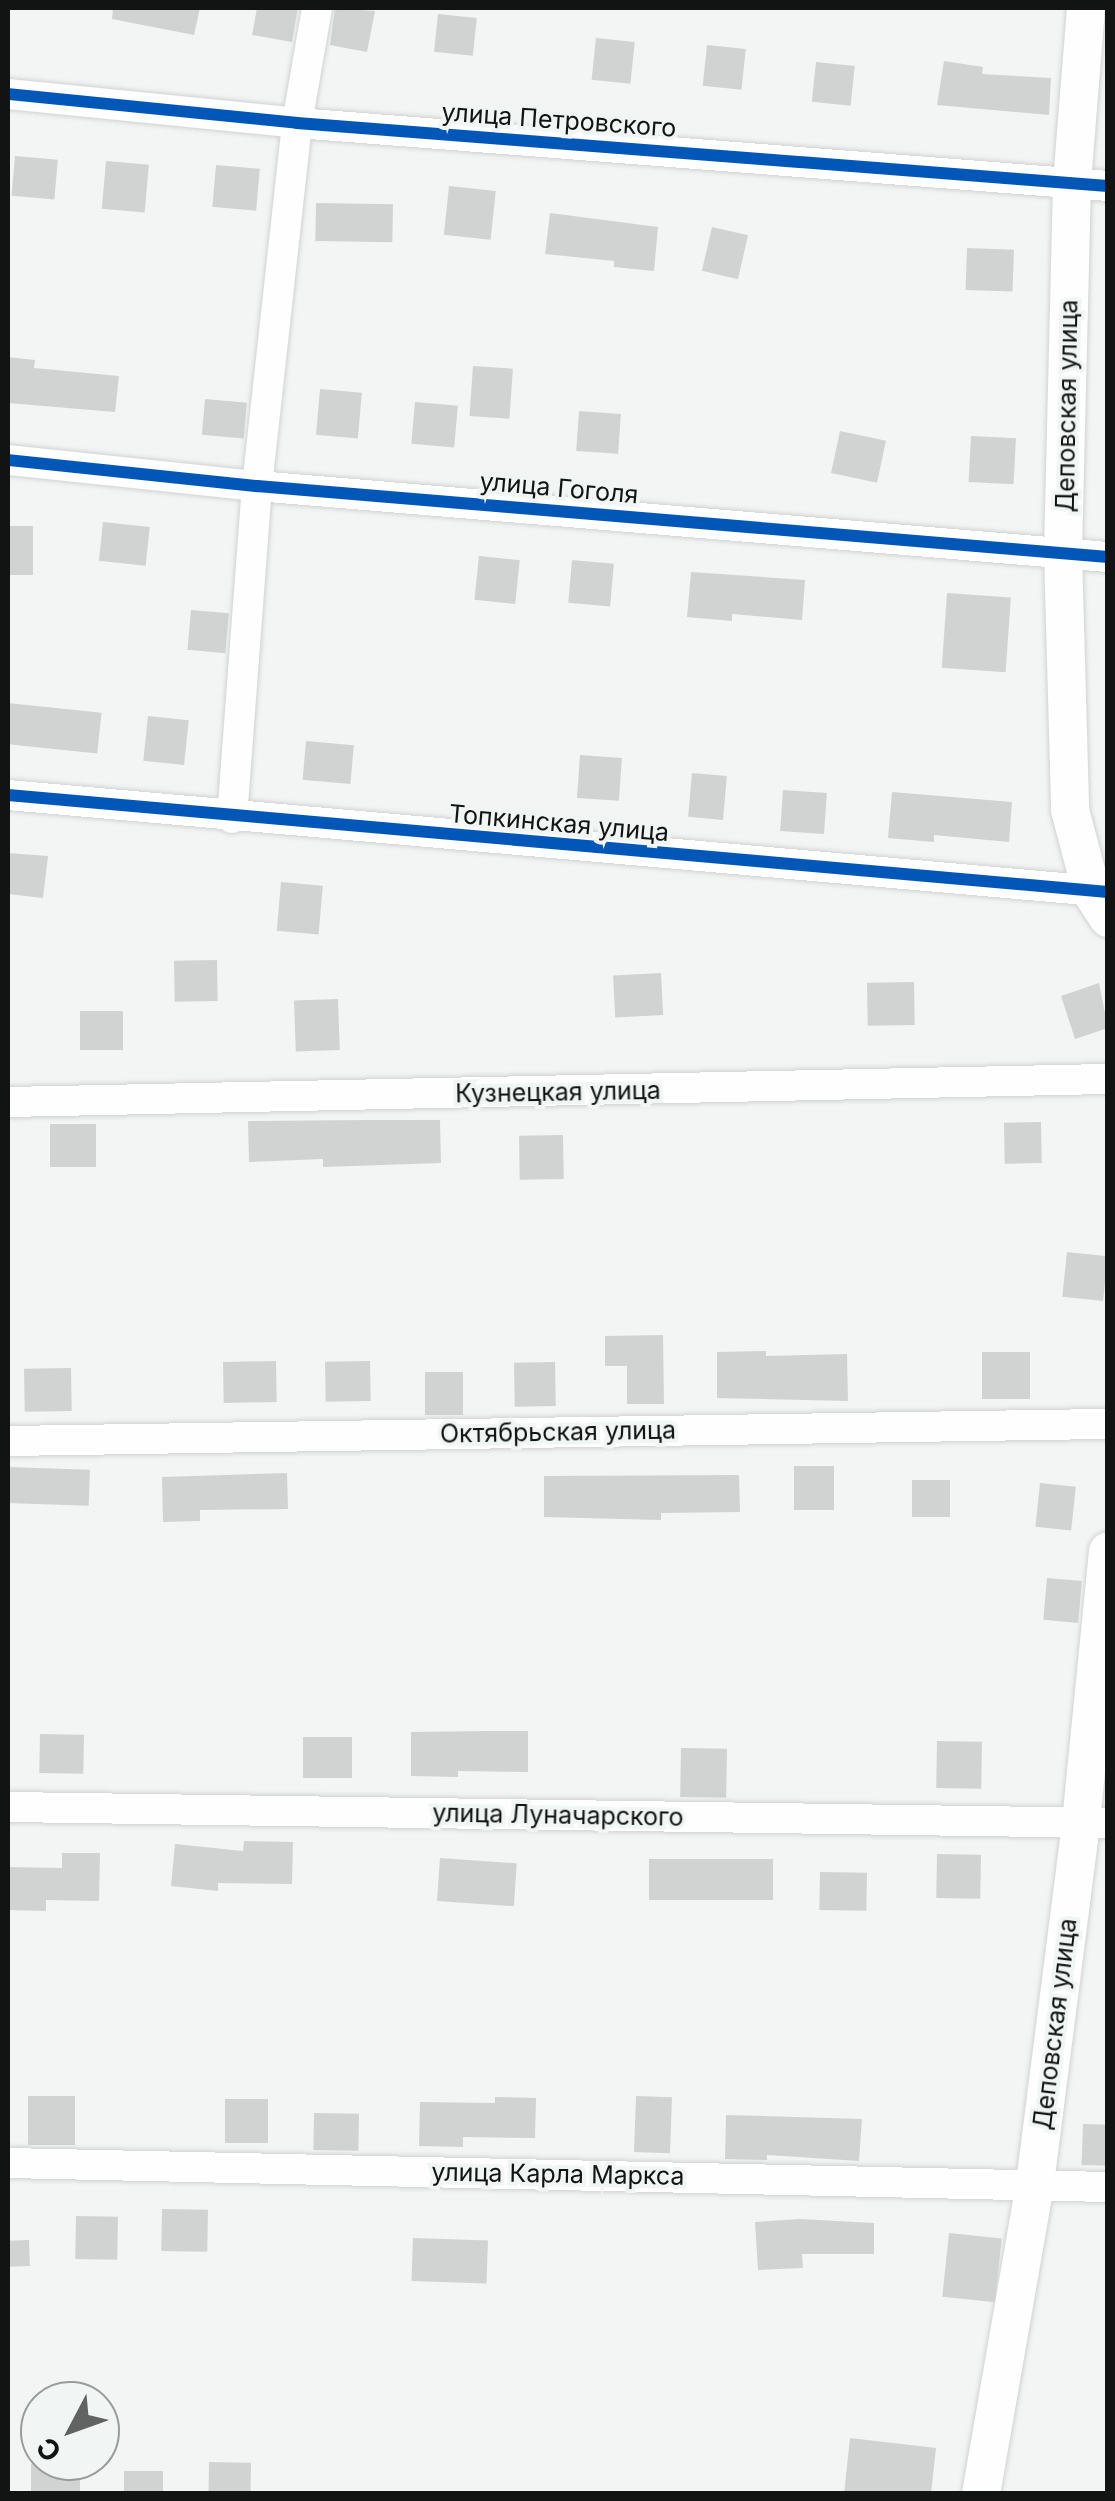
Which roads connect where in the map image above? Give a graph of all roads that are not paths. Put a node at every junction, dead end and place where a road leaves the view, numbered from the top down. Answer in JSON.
{"nodes":[{"id":1,"x":316,"y":8,"type":"edge"},
{"id":2,"x":1086,"y":8,"type":"edge"},
{"id":3,"x":8,"y":94,"type":"edge"},
{"id":4,"x":298,"y":123,"type":"junction"},
{"id":5,"x":1090,"y":184,"type":"edge"},
{"id":6,"x":8,"y":460,"type":"edge"},
{"id":7,"x":257,"y":486,"type":"junction"},
{"id":8,"x":1063,"y":553,"type":"junction"},
{"id":9,"x":1108,"y":556,"type":"edge"},
{"id":10,"x":8,"y":795,"type":"edge"},
{"id":11,"x":232,"y":818,"type":"junction"},
{"id":12,"x":1102,"y":901,"type":"edge"},
{"id":13,"x":1108,"y":1079,"type":"edge"},
{"id":14,"x":8,"y":1102,"type":"edge"},
{"id":15,"x":1108,"y":1424,"type":"edge"},
{"id":16,"x":8,"y":1441,"type":"edge"},
{"id":17,"x":1108,"y":1551,"type":"edge"},
{"id":18,"x":8,"y":1806,"type":"edge"},
{"id":19,"x":1094,"y":1822,"type":"edge"},
{"id":20,"x":8,"y":2163,"type":"edge"},
{"id":21,"x":1035,"y":2184,"type":"junction"},
{"id":22,"x":1108,"y":2187,"type":"edge"},
{"id":23,"x":981,"y":2494,"type":"edge"}],
"edges":[{"from":1,"to":4,"type":"street"},
{"from":2,"to":5,"type":"street","name":"Деповская улица"},
{"from":3,"to":4,"type":"street","name":"улица Петровского"},
{"from":4,"to":5,"type":"street","name":"улица Петровского"},
{"from":4,"to":7,"type":"street"},
{"from":5,"to":8,"type":"street","name":"Деповская улица"},
{"from":6,"to":7,"type":"street","name":"улица Гоголя"},
{"from":7,"to":8,"type":"street","name":"улица Гоголя"},
{"from":7,"to":11,"type":"street"},
{"from":8,"to":9,"type":"street","name":"улица Гоголя"},
{"from":8,"to":12,"type":"street","name":"Деповская улица"},
{"from":10,"to":11,"type":"street","name":"Топкинская улица"},
{"from":11,"to":12,"type":"street","name":"Топкинская улица"},
{"from":13,"to":14,"type":"street","name":"Кузнецкая улица"},
{"from":15,"to":16,"type":"street","name":"Октябрьская улица"},
{"from":17,"to":19,"type":"street","name":"Деповская улица"},
{"from":18,"to":19,"type":"street","name":"улица Луначарского"},
{"from":19,"to":21,"type":"street","name":"Деповская улица"},
{"from":20,"to":21,"type":"street","name":"улица Карла Маркса"},
{"from":21,"to":22,"type":"street","name":"улица Карла Маркса"},
{"from":21,"to":23,"type":"street","name":"Деповская улица"}]}
